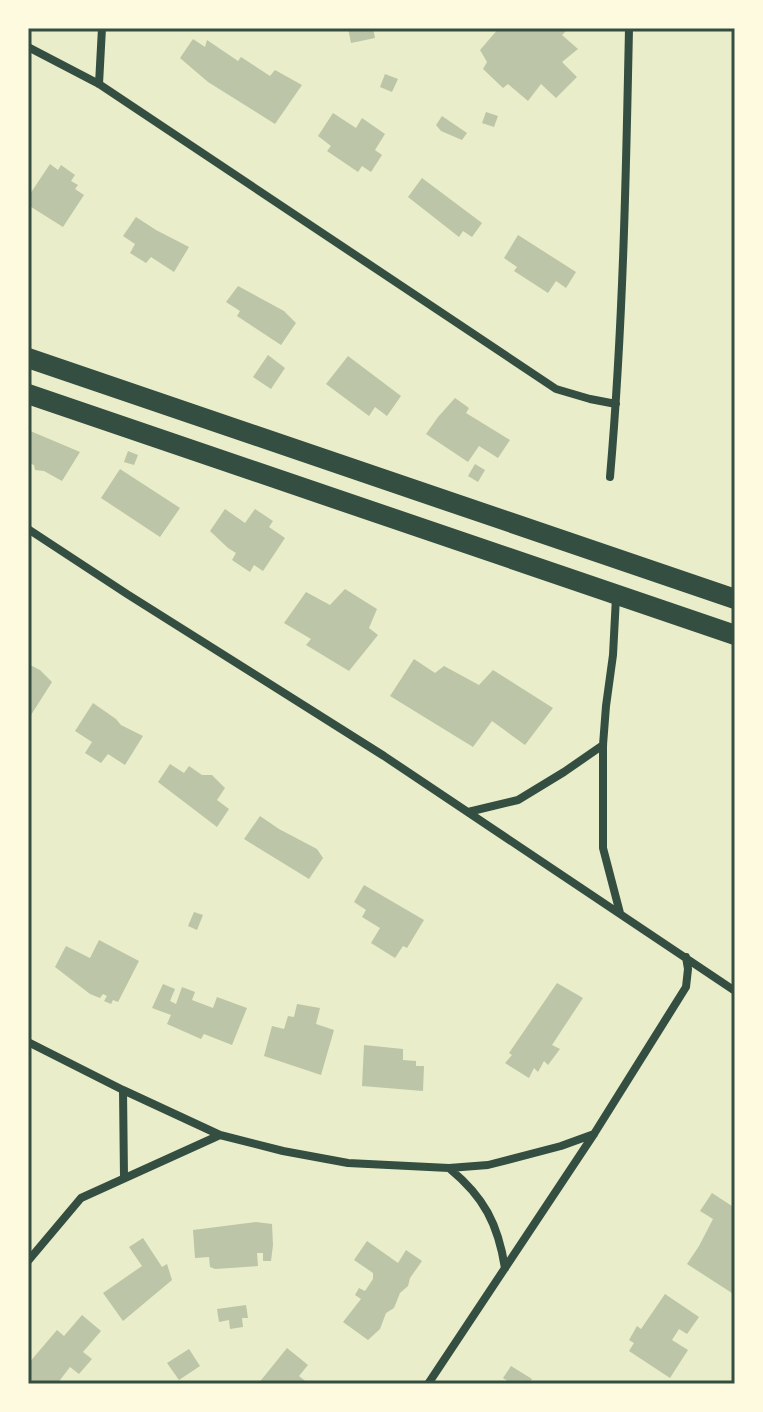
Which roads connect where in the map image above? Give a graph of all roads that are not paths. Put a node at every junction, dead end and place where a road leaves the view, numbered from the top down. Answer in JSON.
{"nodes":[{"id":1,"x":102,"y":28,"type":"edge"},
{"id":2,"x":629,"y":28,"type":"edge"},
{"id":3,"x":28,"y":47,"type":"edge"},
{"id":4,"x":99,"y":84,"type":"junction"},
{"id":5,"x":28,"y":358,"type":"edge"},
{"id":6,"x":28,"y":394,"type":"edge"},
{"id":7,"x":616,"y":404,"type":"junction"},
{"id":8,"x":610,"y":477,"type":"dead end"},
{"id":9,"x":28,"y":529,"type":"edge"},
{"id":10,"x":616,"y":595,"type":"junction"},
{"id":11,"x":735,"y":599,"type":"edge"},
{"id":12,"x":735,"y":635,"type":"edge"},
{"id":13,"x":603,"y":745,"type":"junction"},
{"id":14,"x":468,"y":812,"type":"junction"},
{"id":15,"x":620,"y":913,"type":"junction"},
{"id":16,"x":686,"y":957,"type":"junction"},
{"id":17,"x":735,"y":991,"type":"edge"},
{"id":18,"x":28,"y":1042,"type":"edge"},
{"id":19,"x":123,"y":1090,"type":"junction"},
{"id":20,"x":594,"y":1134,"type":"junction"},
{"id":21,"x":220,"y":1135,"type":"junction"},
{"id":22,"x":449,"y":1168,"type":"junction"},
{"id":23,"x":124,"y":1178,"type":"junction"},
{"id":24,"x":28,"y":1261,"type":"edge"},
{"id":25,"x":505,"y":1268,"type":"junction"},
{"id":26,"x":428,"y":1384,"type":"edge"}],
"edges":[{"from":1,"to":4,"type":"street"},
{"from":2,"to":7,"type":"street"},
{"from":3,"to":4,"type":"street"},
{"from":4,"to":7,"type":"street"},
{"from":5,"to":11,"type":"main road"},
{"from":6,"to":10,"type":"main road"},
{"from":7,"to":8,"type":"street"},
{"from":9,"to":14,"type":"street"},
{"from":10,"to":12,"type":"main road"},
{"from":10,"to":13,"type":"street"},
{"from":13,"to":14,"type":"street"},
{"from":13,"to":15,"type":"street"},
{"from":14,"to":15,"type":"street"},
{"from":15,"to":16,"type":"street"},
{"from":16,"to":17,"type":"street"},
{"from":16,"to":20,"type":"street"},
{"from":18,"to":19,"type":"street"},
{"from":19,"to":21,"type":"street"},
{"from":19,"to":23,"type":"street"},
{"from":20,"to":22,"type":"street"},
{"from":20,"to":25,"type":"street"},
{"from":21,"to":22,"type":"street"},
{"from":21,"to":23,"type":"street"},
{"from":22,"to":25,"type":"street"},
{"from":23,"to":24,"type":"street"},
{"from":25,"to":26,"type":"street"}]}
